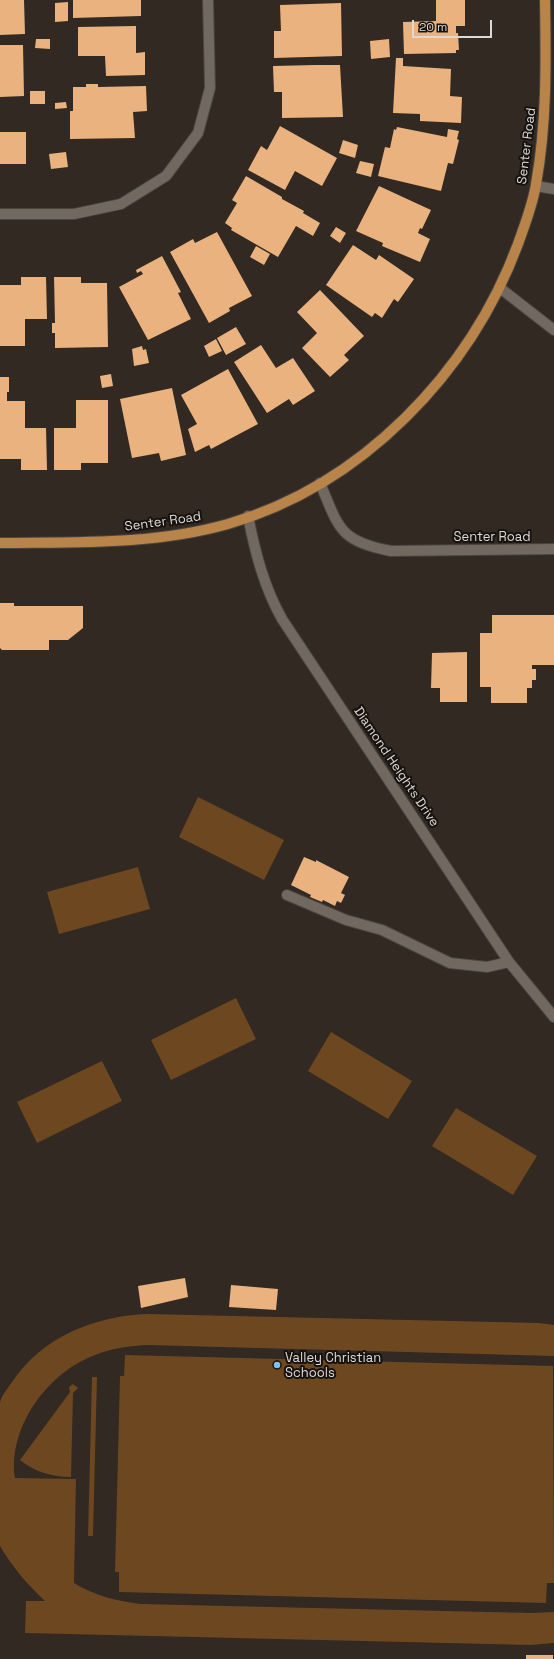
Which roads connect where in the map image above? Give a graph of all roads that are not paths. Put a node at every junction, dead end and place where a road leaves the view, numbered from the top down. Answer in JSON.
{"nodes":[{"id":1,"x":208,"y":0,"type":"edge"},
{"id":2,"x":545,"y":0,"type":"edge"},
{"id":3,"x":536,"y":186,"type":"junction"},
{"id":4,"x":554,"y":189,"type":"edge"},
{"id":5,"x":0,"y":214,"type":"edge"},
{"id":6,"x":500,"y":288,"type":"junction"},
{"id":7,"x":554,"y":330,"type":"edge"},
{"id":8,"x":320,"y":483,"type":"junction"},
{"id":9,"x":248,"y":516,"type":"junction"},
{"id":10,"x":0,"y":543,"type":"edge"},
{"id":11,"x":554,"y":549,"type":"edge"},
{"id":12,"x":287,"y":895,"type":"dead end"},
{"id":13,"x":510,"y":962,"type":"junction"},
{"id":14,"x":554,"y":1017,"type":"edge"}],
"edges":[{"from":1,"to":5,"type":"street"},
{"from":2,"to":3,"type":"main road","name":"Senter Road"},
{"from":3,"to":4,"type":"street"},
{"from":3,"to":6,"type":"main road","name":"Senter Road"},
{"from":6,"to":7,"type":"street"},
{"from":6,"to":8,"type":"main road","name":"Senter Road"},
{"from":8,"to":9,"type":"main road","name":"Senter Road"},
{"from":8,"to":11,"type":"street","name":"Senter Road"},
{"from":9,"to":10,"type":"main road","name":"Senter Road"},
{"from":9,"to":13,"type":"street","name":"Diamond Heights Drive"},
{"from":12,"to":13,"type":"street"},
{"from":13,"to":14,"type":"street","name":"Diamond Heights Drive"}]}
